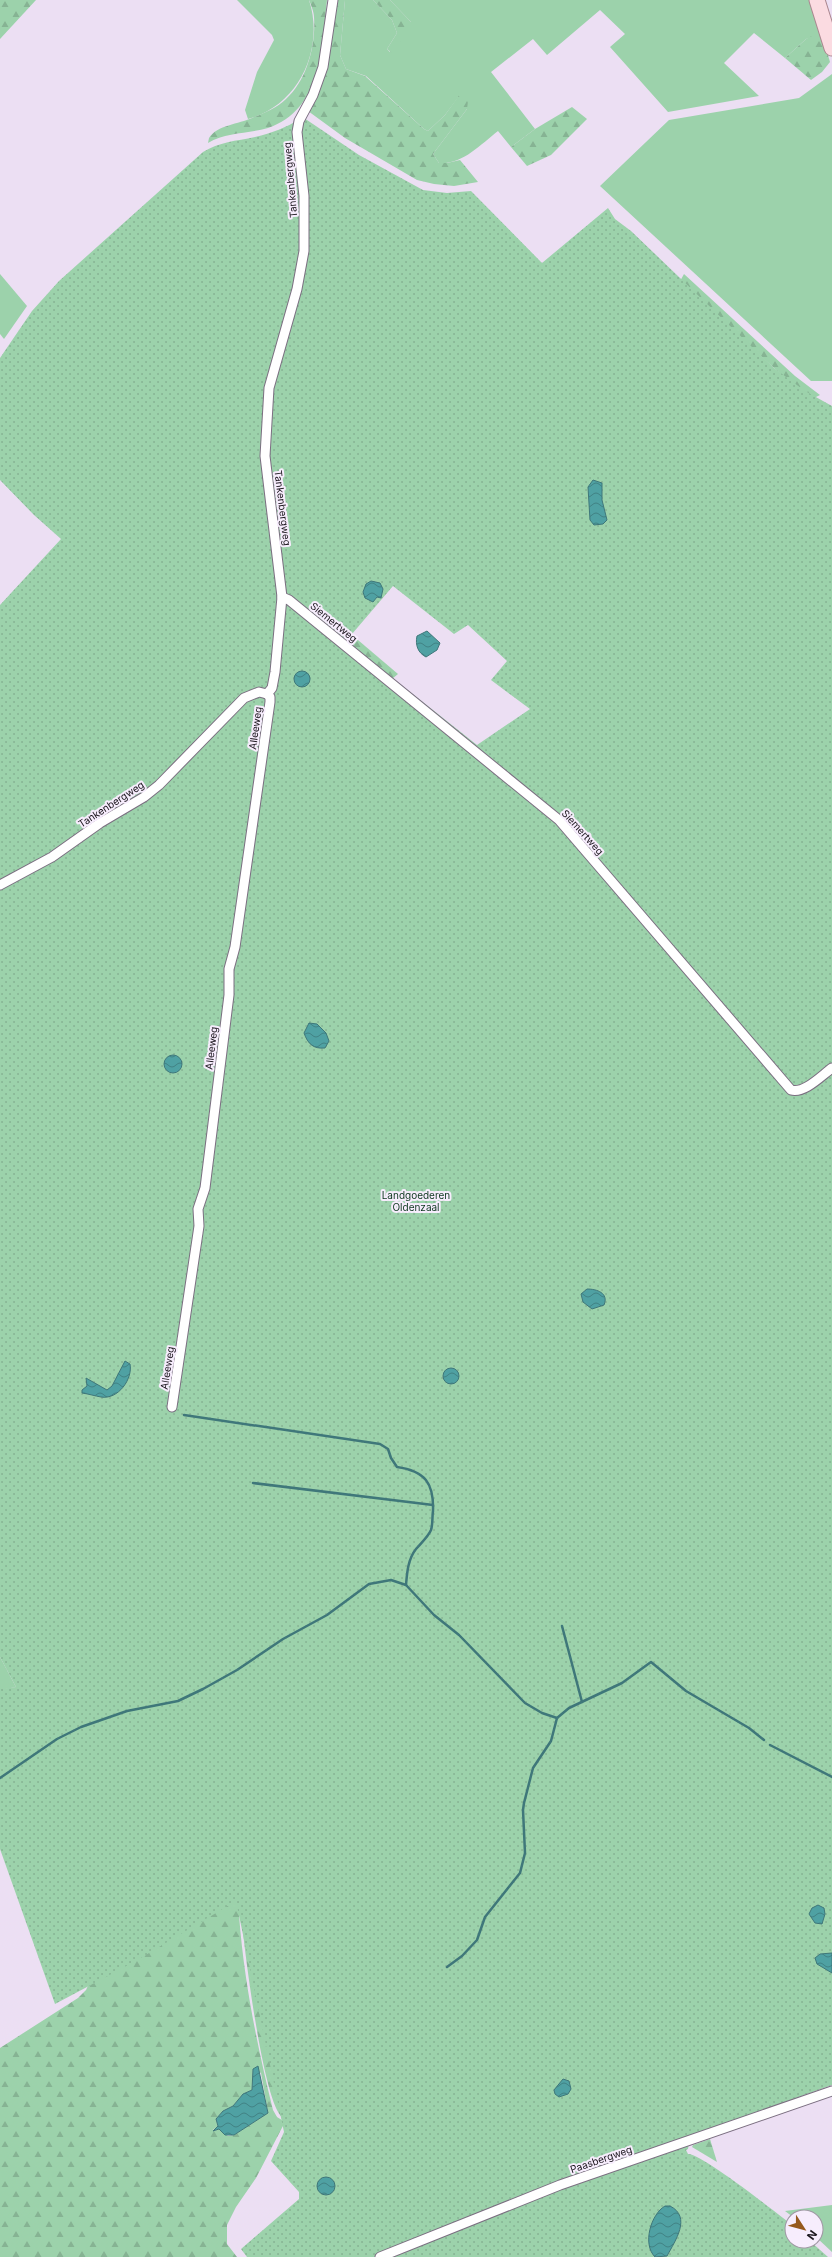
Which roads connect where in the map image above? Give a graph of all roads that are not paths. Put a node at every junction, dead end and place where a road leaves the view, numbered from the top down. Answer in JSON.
{"nodes":[{"id":1,"x":333,"y":0,"type":"edge"},
{"id":2,"x":817,"y":0,"type":"edge"},
{"id":3,"x":832,"y":48,"type":"edge"},
{"id":4,"x":282,"y":597,"type":"junction"},
{"id":5,"x":267,"y":694,"type":"junction"},
{"id":6,"x":0,"y":885,"type":"edge"},
{"id":7,"x":832,"y":1068,"type":"edge"},
{"id":8,"x":172,"y":1407,"type":"dead end"},
{"id":9,"x":832,"y":2091,"type":"edge"},
{"id":10,"x":380,"y":2257,"type":"edge"}],
"edges":[{"from":1,"to":4,"type":"street","name":"Tankenbergweg"},
{"from":2,"to":3,"type":"main road"},
{"from":4,"to":5,"type":"street","name":"Tankenbergweg"},
{"from":4,"to":7,"type":"street","name":"Siemertweg"},
{"from":5,"to":6,"type":"street","name":"Tankenbergweg"},
{"from":5,"to":8,"type":"street","name":"Alleeweg"},
{"from":9,"to":10,"type":"street","name":"Paasbergweg"}]}
